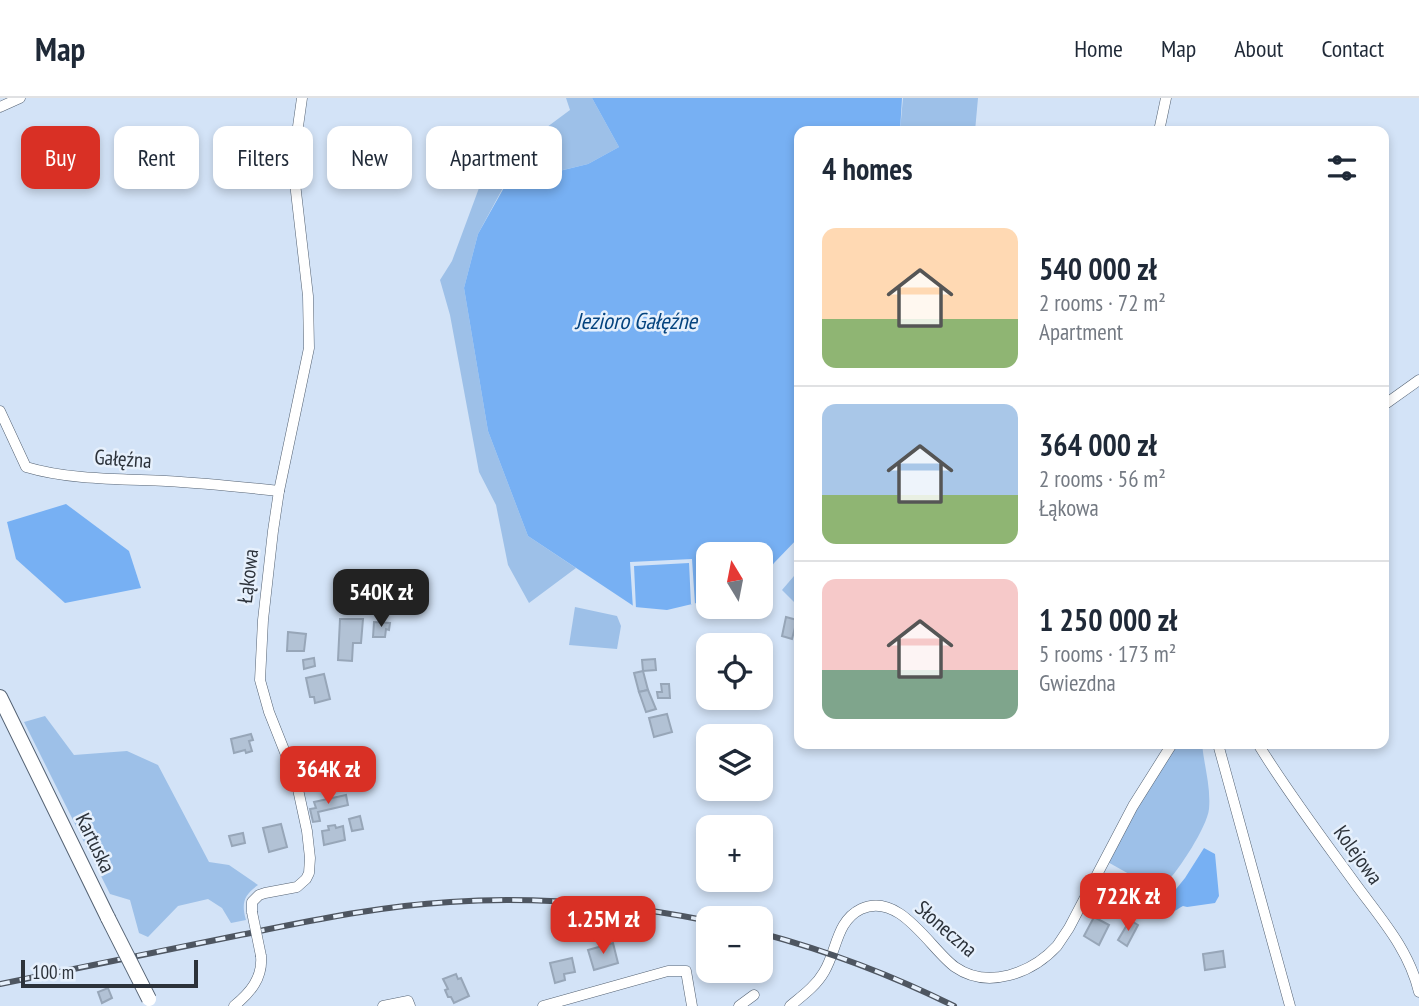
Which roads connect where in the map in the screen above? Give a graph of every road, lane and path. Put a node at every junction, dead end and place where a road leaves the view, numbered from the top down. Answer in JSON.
{"nodes":[{"id":1,"x":20,"y":98,"type":"edge"},
{"id":2,"x":302,"y":98,"type":"edge"},
{"id":3,"x":1166,"y":98,"type":"edge"},
{"id":4,"x":0,"y":107,"type":"edge"},
{"id":5,"x":1160,"y":126,"type":"edge"},
{"id":6,"x":1419,"y":380,"type":"edge"},
{"id":7,"x":1389,"y":401,"type":"edge"},
{"id":8,"x":0,"y":411,"type":"edge"},
{"id":9,"x":279,"y":491,"type":"junction"},
{"id":10,"x":0,"y":697,"type":"edge"},
{"id":11,"x":1169,"y":749,"type":"edge"},
{"id":12,"x":1219,"y":749,"type":"edge"},
{"id":13,"x":1261,"y":749,"type":"edge"},
{"id":14,"x":1419,"y":992,"type":"edge"},
{"id":15,"x":754,"y":995,"type":"dead end"},
{"id":16,"x":150,"y":1002,"type":"edge"},
{"id":17,"x":238,"y":1005,"type":"edge"},
{"id":18,"x":383,"y":1006,"type":"edge"},
{"id":19,"x":410,"y":1006,"type":"edge"},
{"id":20,"x":543,"y":1006,"type":"edge"},
{"id":21,"x":692,"y":1006,"type":"edge"},
{"id":22,"x":739,"y":1006,"type":"edge"},
{"id":23,"x":790,"y":1006,"type":"edge"},
{"id":24,"x":1290,"y":1006,"type":"edge"}],
"edges":[{"from":1,"to":4,"type":"street"},
{"from":2,"to":9,"type":"street","name":"Łąkowa"},
{"from":3,"to":5,"type":"street"},
{"from":6,"to":7,"type":"street"},
{"from":8,"to":9,"type":"street","name":"Gałęźna"},
{"from":9,"to":17,"type":"street","name":"Łąkowa","bridge":true},
{"from":10,"to":16,"type":"main road","name":"Kartuska","bridge":true},
{"from":11,"to":23,"type":"street","name":"Słoneczna"},
{"from":12,"to":24,"type":"street"},
{"from":13,"to":14,"type":"street","name":"Kolejowa"},
{"from":15,"to":22,"type":"street"},
{"from":18,"to":19,"type":"street"},
{"from":20,"to":21,"type":"street"}]}
